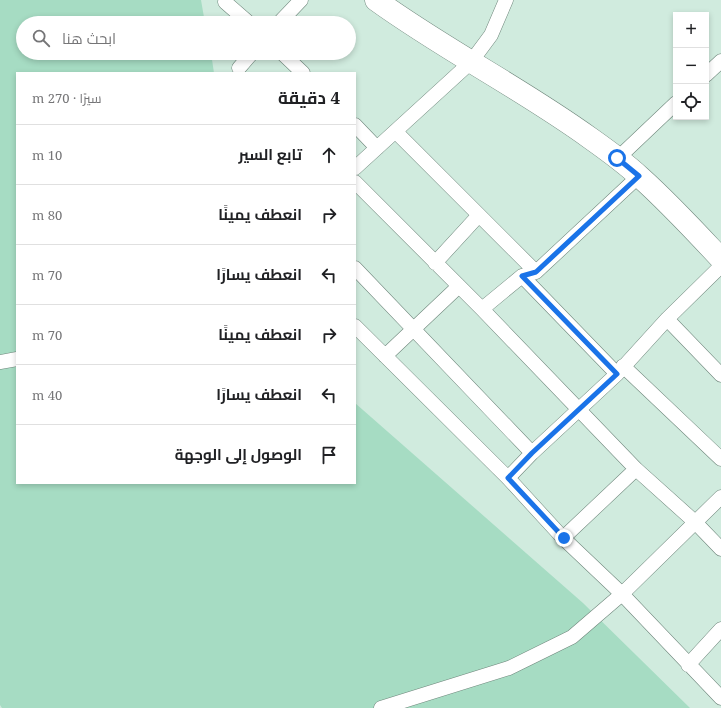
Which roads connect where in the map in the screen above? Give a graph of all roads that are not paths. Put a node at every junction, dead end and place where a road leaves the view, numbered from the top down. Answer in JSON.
{"nodes":[{"id":1,"x":300,"y":0,"type":"edge"},
{"id":2,"x":376,"y":0,"type":"edge"},
{"id":3,"x":506,"y":0,"type":"edge"},
{"id":4,"x":225,"y":2,"type":"dead end"},
{"id":5,"x":241,"y":16,"type":"edge"},
{"id":6,"x":285,"y":16,"type":"edge"},
{"id":7,"x":246,"y":60,"type":"edge"},
{"id":8,"x":289,"y":60,"type":"edge"},
{"id":9,"x":721,"y":61,"type":"edge"},
{"id":10,"x":471,"y":62,"type":"junction"},
{"id":11,"x":239,"y":68,"type":"dead end"},
{"id":12,"x":302,"y":72,"type":"edge"},
{"id":13,"x":709,"y":72,"type":"edge"},
{"id":14,"x":673,"y":106,"type":"edge"},
{"id":15,"x":356,"y":126,"type":"edge"},
{"id":16,"x":396,"y":132,"type":"junction"},
{"id":17,"x":377,"y":148,"type":"junction"},
{"id":18,"x":617,"y":158,"type":"junction"},
{"id":19,"x":356,"y":167,"type":"edge"},
{"id":20,"x":639,"y":176,"type":"junction"},
{"id":21,"x":356,"y":183,"type":"edge"},
{"id":22,"x":479,"y":215,"type":"junction"},
{"id":23,"x":721,"y":260,"type":"edge"},
{"id":24,"x":435,"y":263,"type":"junction"},
{"id":25,"x":721,"y":266,"type":"edge"},
{"id":26,"x":356,"y":269,"type":"edge"},
{"id":27,"x":536,"y":272,"type":"junction"},
{"id":28,"x":522,"y":276,"type":"junction"},
{"id":29,"x":459,"y":286,"type":"junction"},
{"id":30,"x":482,"y":310,"type":"junction"},
{"id":31,"x":667,"y":319,"type":"junction"},
{"id":32,"x":356,"y":327,"type":"edge"},
{"id":33,"x":413,"y":329,"type":"junction"},
{"id":34,"x":385,"y":356,"type":"junction"},
{"id":35,"x":16,"y":359,"type":"edge"},
{"id":36,"x":0,"y":362,"type":"edge"},
{"id":37,"x":620,"y":370,"type":"junction"},
{"id":38,"x":721,"y":375,"type":"edge"},
{"id":39,"x":579,"y":409,"type":"junction"},
{"id":40,"x":532,"y":453,"type":"junction"},
{"id":41,"x":721,"y":459,"type":"edge"},
{"id":42,"x":636,"y":469,"type":"junction"},
{"id":43,"x":508,"y":478,"type":"junction"},
{"id":44,"x":721,"y":497,"type":"edge"},
{"id":45,"x":695,"y":522,"type":"junction"},
{"id":46,"x":564,"y":538,"type":"junction"},
{"id":47,"x":721,"y":549,"type":"edge"},
{"id":48,"x":622,"y":594,"type":"junction"},
{"id":49,"x":719,"y":635,"type":"edge"},
{"id":50,"x":688,"y":665,"type":"junction"},
{"id":51,"x":721,"y":698,"type":"edge"},
{"id":52,"x":381,"y":708,"type":"edge"}],
"edges":[{"from":1,"to":6,"type":"street"},
{"from":2,"to":10,"type":"main road"},
{"from":3,"to":10,"type":"street"},
{"from":4,"to":5,"type":"street"},
{"from":7,"to":11,"type":"street"},
{"from":8,"to":12,"type":"street"},
{"from":9,"to":13,"type":"street"},
{"from":10,"to":16,"type":"street"},
{"from":10,"to":18,"type":"main road"},
{"from":14,"to":18,"type":"street"},
{"from":15,"to":17,"type":"street"},
{"from":16,"to":17,"type":"street"},
{"from":16,"to":22,"type":"street"},
{"from":17,"to":19,"type":"street"},
{"from":18,"to":20,"type":"main road"},
{"from":20,"to":23,"type":"main road"},
{"from":20,"to":27,"type":"street"},
{"from":21,"to":24,"type":"street"},
{"from":22,"to":24,"type":"street"},
{"from":22,"to":27,"type":"street"},
{"from":24,"to":29,"type":"street"},
{"from":25,"to":31,"type":"street"},
{"from":26,"to":33,"type":"street"},
{"from":27,"to":28,"type":"street"},
{"from":28,"to":30,"type":"street"},
{"from":28,"to":37,"type":"street"},
{"from":29,"to":30,"type":"street"},
{"from":29,"to":33,"type":"street"},
{"from":30,"to":39,"type":"street"},
{"from":31,"to":37,"type":"street"},
{"from":31,"to":38,"type":"street"},
{"from":32,"to":34,"type":"street"},
{"from":33,"to":34,"type":"street"},
{"from":33,"to":40,"type":"street"},
{"from":34,"to":43,"type":"street"},
{"from":35,"to":36,"type":"street"},
{"from":37,"to":39,"type":"street"},
{"from":37,"to":41,"type":"street"},
{"from":39,"to":40,"type":"street"},
{"from":39,"to":42,"type":"street"},
{"from":40,"to":43,"type":"street"},
{"from":42,"to":45,"type":"street"},
{"from":42,"to":46,"type":"street"},
{"from":43,"to":46,"type":"street"},
{"from":44,"to":45,"type":"street"},
{"from":45,"to":47,"type":"street"},
{"from":45,"to":48,"type":"street"},
{"from":46,"to":48,"type":"street"},
{"from":48,"to":50,"type":"street"},
{"from":48,"to":52,"type":"street"},
{"from":49,"to":50,"type":"street"},
{"from":50,"to":51,"type":"street"}]}
